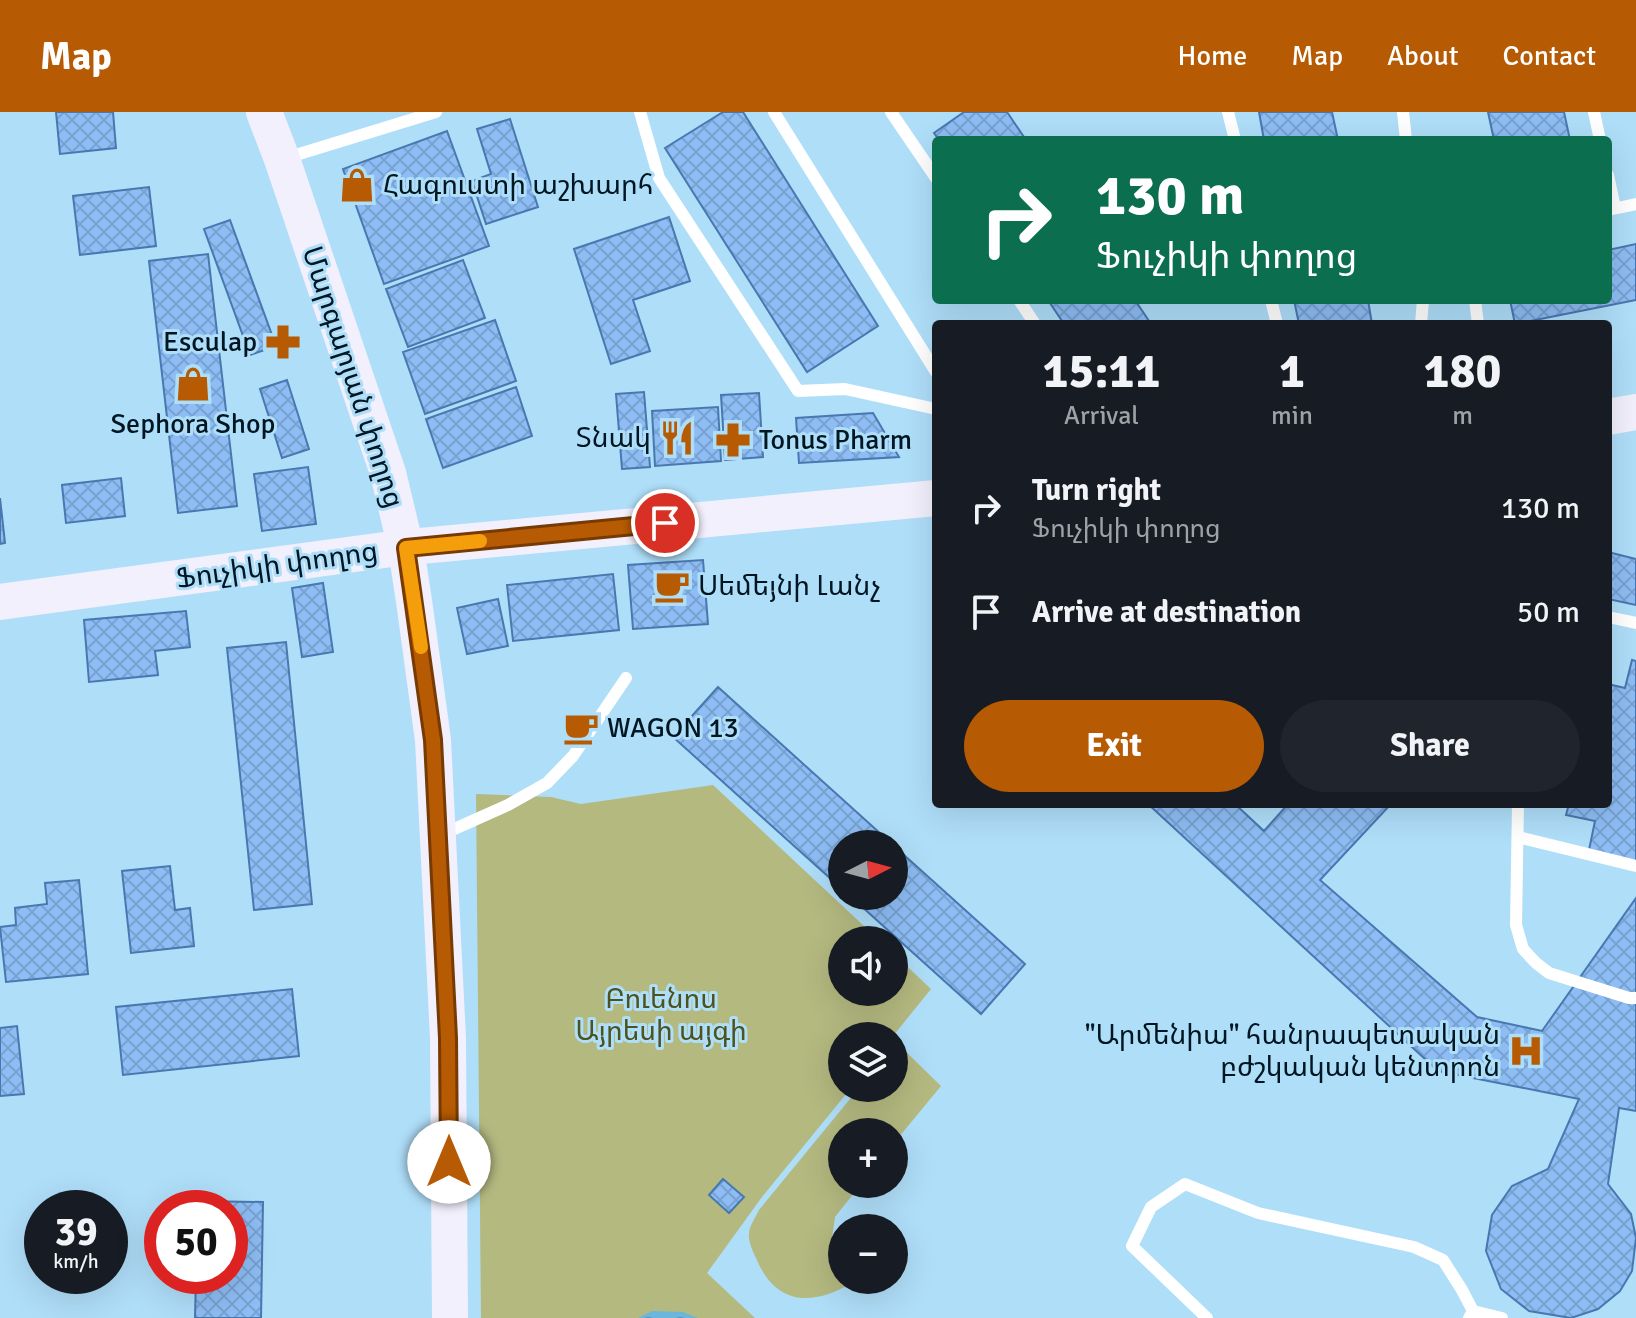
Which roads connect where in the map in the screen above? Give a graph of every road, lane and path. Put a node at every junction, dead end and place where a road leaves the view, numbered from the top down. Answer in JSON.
{"nodes":[{"id":1,"x":255,"y":112,"type":"edge"},
{"id":2,"x":264,"y":112,"type":"edge"},
{"id":3,"x":436,"y":112,"type":"edge"},
{"id":4,"x":640,"y":112,"type":"edge"},
{"id":5,"x":774,"y":112,"type":"edge"},
{"id":6,"x":891,"y":112,"type":"edge"},
{"id":7,"x":1228,"y":112,"type":"edge"},
{"id":8,"x":1403,"y":112,"type":"edge"},
{"id":9,"x":1594,"y":112,"type":"edge"},
{"id":10,"x":1234,"y":136,"type":"edge"},
{"id":11,"x":1406,"y":136,"type":"edge"},
{"id":12,"x":1599,"y":136,"type":"edge"},
{"id":13,"x":278,"y":160,"type":"junction"},
{"id":14,"x":932,"y":172,"type":"edge"},
{"id":15,"x":1636,"y":204,"type":"edge"},
{"id":16,"x":1612,"y":209,"type":"edge"},
{"id":17,"x":932,"y":366,"type":"edge"},
{"id":18,"x":932,"y":408,"type":"edge"},
{"id":19,"x":1636,"y":412,"type":"edge"},
{"id":20,"x":1612,"y":416,"type":"edge"},
{"id":21,"x":932,"y":498,"type":"edge"},
{"id":22,"x":402,"y":548,"type":"junction"},
{"id":23,"x":0,"y":602,"type":"edge"},
{"id":24,"x":1612,"y":618,"type":"edge"},
{"id":25,"x":1636,"y":623,"type":"edge"},
{"id":26,"x":626,"y":678,"type":"dead end"},
{"id":27,"x":1518,"y":808,"type":"edge"},
{"id":28,"x":438,"y":836,"type":"junction"},
{"id":29,"x":1518,"y":837,"type":"junction"},
{"id":30,"x":1636,"y":866,"type":"edge"},
{"id":31,"x":1636,"y":998,"type":"edge"},
{"id":32,"x":1471,"y":1315,"type":"edge"},
{"id":33,"x":426,"y":1318,"type":"edge"},
{"id":34,"x":450,"y":1318,"type":"edge"},
{"id":35,"x":1207,"y":1318,"type":"edge"},
{"id":36,"x":1502,"y":1318,"type":"edge"}],
"edges":[{"from":1,"to":13,"type":"main road","name":"Մարգարյան փողոց"},
{"from":2,"to":13,"type":"main road","name":"Մարգարյան փողոց"},
{"from":3,"to":13,"type":"lane"},
{"from":4,"to":18,"type":"lane"},
{"from":5,"to":17,"type":"lane"},
{"from":6,"to":14,"type":"lane"},
{"from":7,"to":10,"type":"lane"},
{"from":8,"to":11,"type":"lane"},
{"from":9,"to":12,"type":"lane"},
{"from":13,"to":22,"type":"main road","name":"Մարգարյան փողոց"},
{"from":15,"to":16,"type":"lane"},
{"from":19,"to":20,"type":"main road"},
{"from":21,"to":22,"type":"main road","name":"Ֆուչիկի փողոց"},
{"from":22,"to":23,"type":"main road","name":"Ֆուչիկի փողոց"},
{"from":22,"to":28,"type":"main road","name":"Մարգարյան փողոց"},
{"from":22,"to":33,"type":"main road","name":"Մարգարյան փողոց"},
{"from":24,"to":25,"type":"lane"},
{"from":26,"to":28,"type":"lane"},
{"from":27,"to":29,"type":"lane"},
{"from":28,"to":34,"type":"main road","name":"Մարգարյան փողոց"},
{"from":29,"to":30,"type":"lane"},
{"from":29,"to":31,"type":"lane"},
{"from":32,"to":35,"type":"lane"},
{"from":32,"to":36,"type":"lane"}]}
